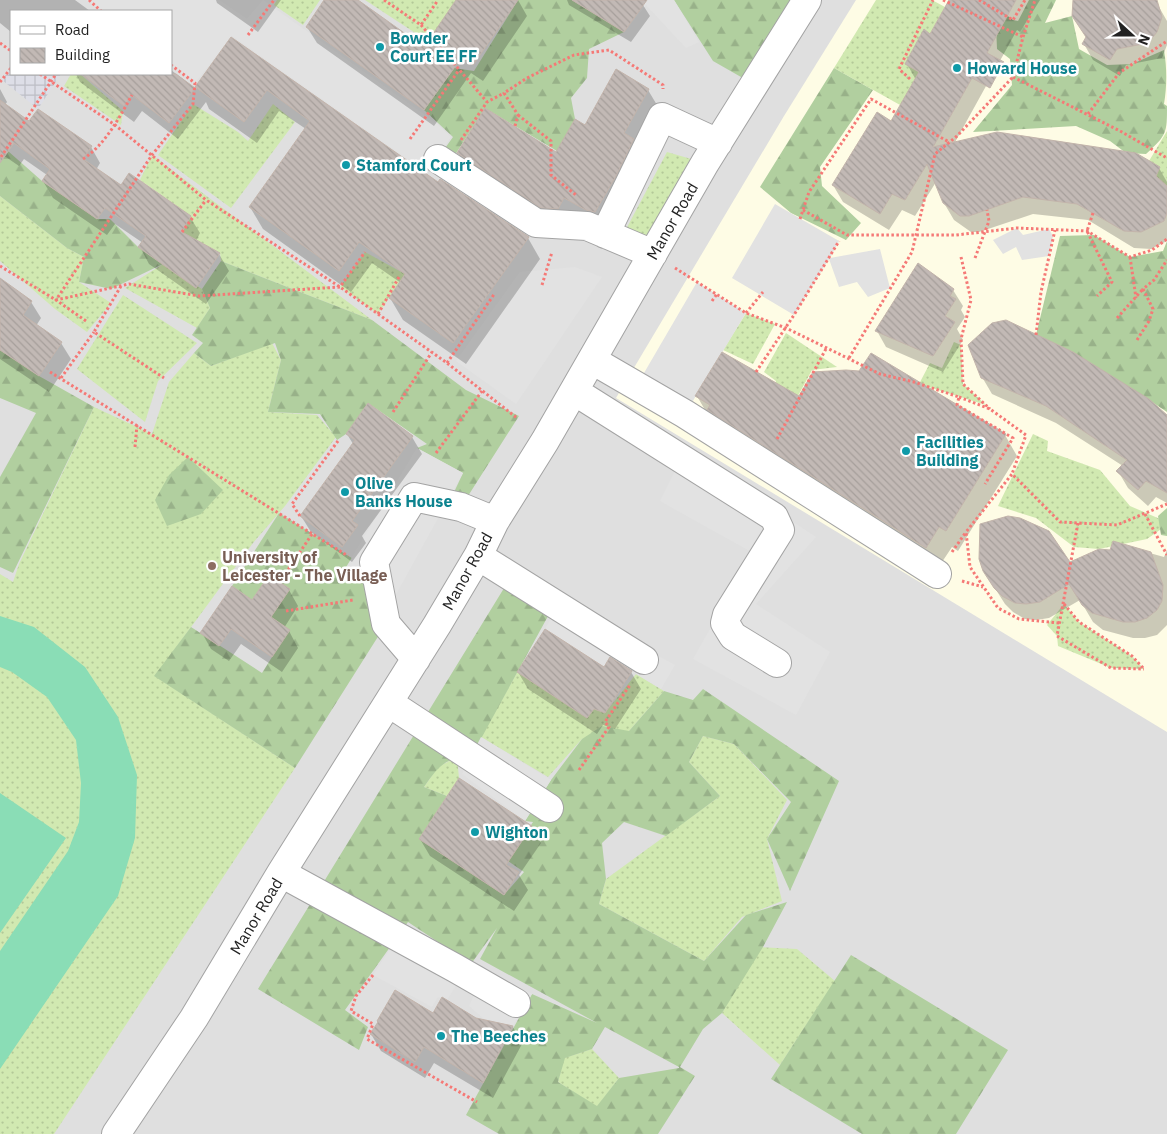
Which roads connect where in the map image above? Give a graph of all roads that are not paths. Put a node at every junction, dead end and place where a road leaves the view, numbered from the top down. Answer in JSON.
{"nodes":[{"id":1,"x":807,"y":0,"type":"edge"},
{"id":2,"x":718,"y":144,"type":"junction"},
{"id":3,"x":442,"y":161,"type":"road end"},
{"id":4,"x":605,"y":234,"type":"junction"},
{"id":5,"x":653,"y":254,"type":"junction"},
{"id":6,"x":592,"y":360,"type":"junction"},
{"id":7,"x":574,"y":391,"type":"junction"},
{"id":8,"x":495,"y":520,"type":"junction"},
{"id":9,"x":478,"y":556,"type":"junction"},
{"id":10,"x":937,"y":574,"type":"dead end"},
{"id":11,"x":416,"y":659,"type":"junction"},
{"id":12,"x":777,"y":663,"type":"dead end"},
{"id":13,"x":638,"y":671,"type":"road end"},
{"id":14,"x":389,"y":703,"type":"junction"},
{"id":15,"x":549,"y":808,"type":"dead end"},
{"id":16,"x":281,"y":873,"type":"junction"},
{"id":17,"x":516,"y":1003,"type":"dead end"},
{"id":18,"x":116,"y":1134,"type":"edge"}],
"edges":[{"from":1,"to":2,"type":"street","name":"Manor Road"},
{"from":2,"to":4,"type":"street"},
{"from":2,"to":5,"type":"street","name":"Manor Road"},
{"from":3,"to":4,"type":"street"},
{"from":4,"to":5,"type":"street"},
{"from":5,"to":6,"type":"street","name":"Manor Road"},
{"from":6,"to":7,"type":"street","name":"Manor Road"},
{"from":6,"to":10,"type":"street"},
{"from":7,"to":8,"type":"street","name":"Manor Road"},
{"from":7,"to":12,"type":"street"},
{"from":8,"to":9,"type":"street","name":"Manor Road"},
{"from":8,"to":11,"type":"street"},
{"from":9,"to":11,"type":"street","name":"Manor Road"},
{"from":9,"to":13,"type":"street"},
{"from":11,"to":14,"type":"street","name":"Manor Road"},
{"from":14,"to":15,"type":"street"},
{"from":14,"to":16,"type":"street","name":"Manor Road"},
{"from":16,"to":17,"type":"street"},
{"from":16,"to":18,"type":"street","name":"Manor Road"}]}
